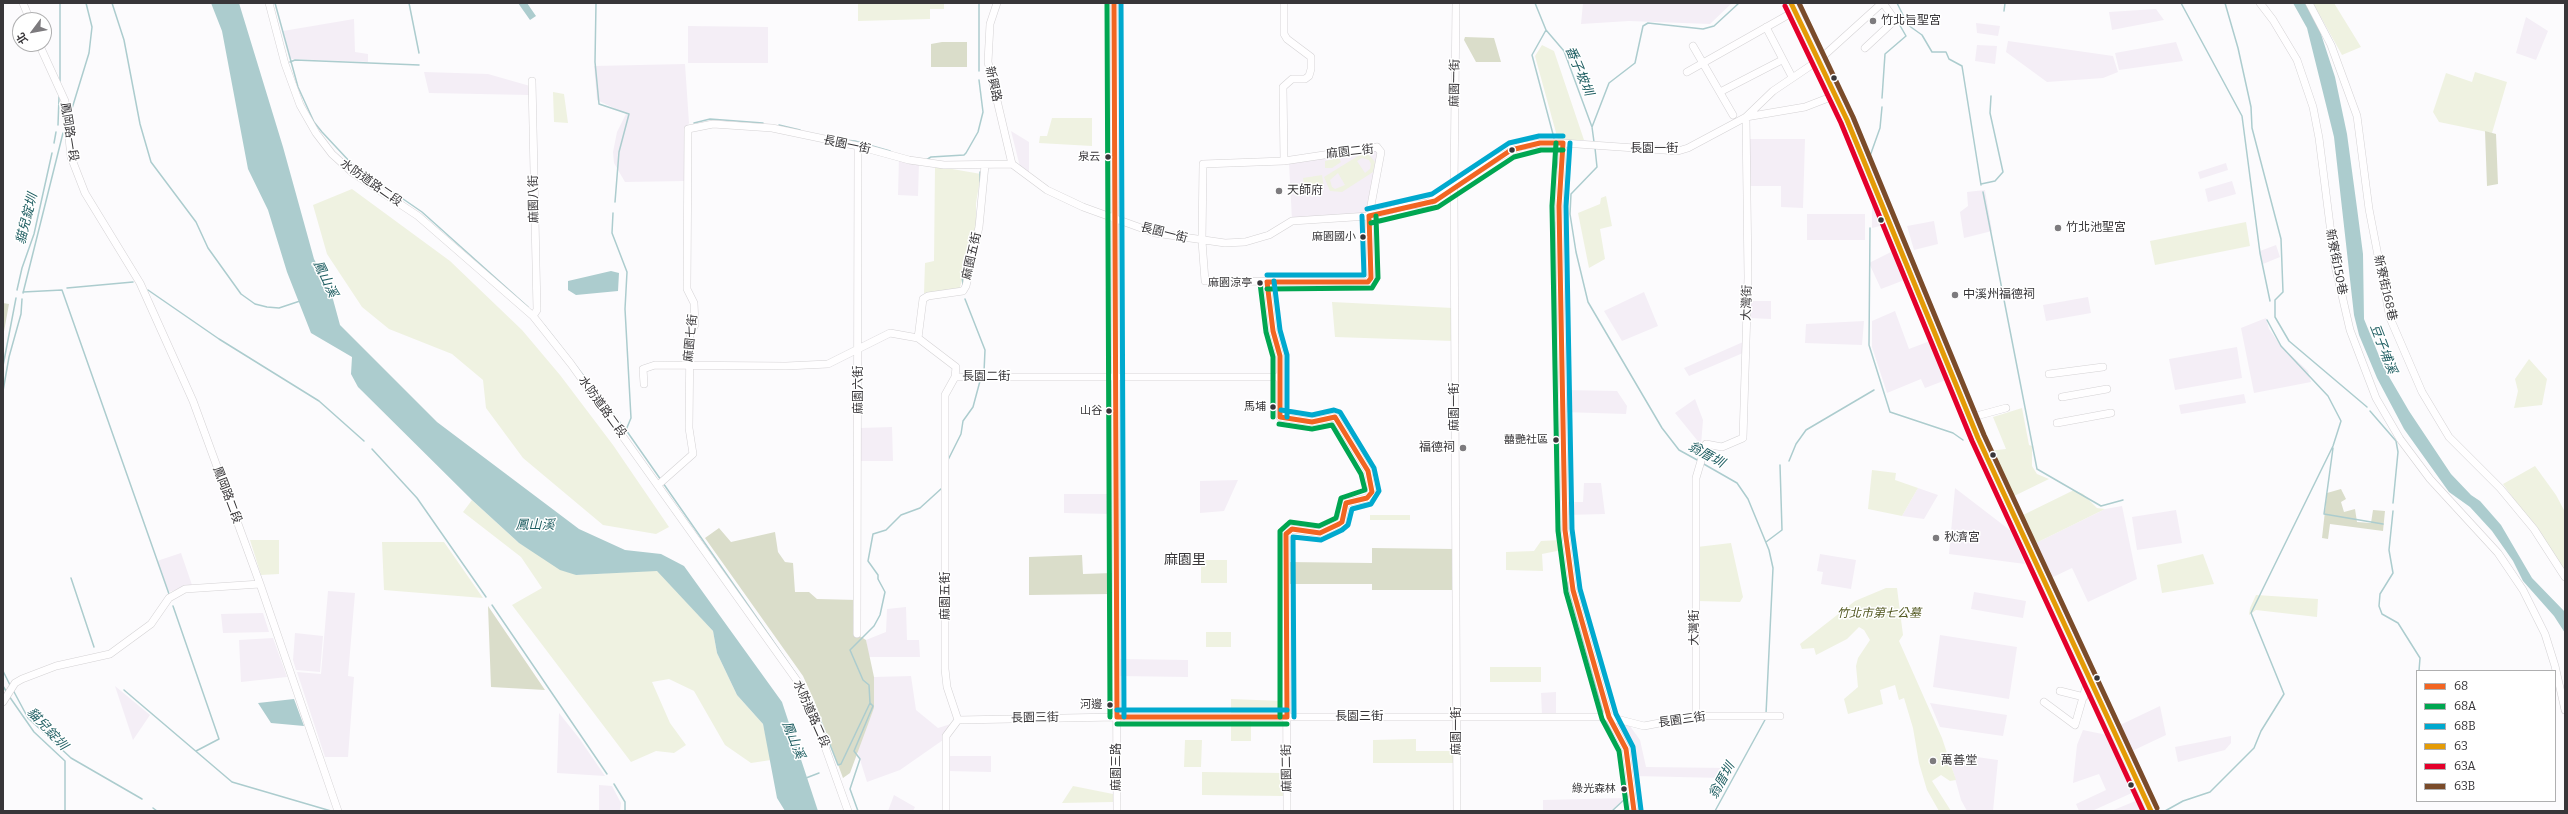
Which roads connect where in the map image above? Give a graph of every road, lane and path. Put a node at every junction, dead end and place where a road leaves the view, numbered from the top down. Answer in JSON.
{"nodes":[{"id":1,"x":269,"y":3,"type":"edge"},
{"id":2,"x":998,"y":3,"type":"edge"},
{"id":3,"x":1114,"y":3,"type":"edge"},
{"id":4,"x":1284,"y":3,"type":"edge"},
{"id":5,"x":1456,"y":3,"type":"edge"},
{"id":6,"x":1883,"y":3,"type":"edge"},
{"id":7,"x":2260,"y":3,"type":"edge"},
{"id":8,"x":2309,"y":3,"type":"edge"},
{"id":9,"x":1793,"y":7,"type":"edge"},
{"id":10,"x":1766,"y":28,"type":"junction"},
{"id":11,"x":1694,"y":46,"type":"dead end"},
{"id":12,"x":1865,"y":48,"type":"dead end"},
{"id":13,"x":43,"y":52,"type":"edge"},
{"id":14,"x":1782,"y":60,"type":"junction"},
{"id":15,"x":1819,"y":60,"type":"junction"},
{"id":16,"x":1703,"y":63,"type":"junction"},
{"id":17,"x":1687,"y":72,"type":"dead end"},
{"id":18,"x":1791,"y":75,"type":"dead end"},
{"id":19,"x":532,"y":80,"type":"dead end"},
{"id":20,"x":1720,"y":92,"type":"junction"},
{"id":21,"x":1836,"y":95,"type":"junction"},
{"id":22,"x":1733,"y":116,"type":"dead end"},
{"id":23,"x":1746,"y":117,"type":"junction"},
{"id":24,"x":688,"y":129,"type":"joint"},
{"id":25,"x":1563,"y":143,"type":"junction"},
{"id":26,"x":858,"y":146,"type":"junction"},
{"id":27,"x":1284,"y":162,"type":"junction"},
{"id":28,"x":1012,"y":164,"type":"junction"},
{"id":29,"x":985,"y":165,"type":"junction"},
{"id":30,"x":1454,"y":188,"type":"junction"},
{"id":31,"x":85,"y":193,"type":"joint"},
{"id":32,"x":1369,"y":216,"type":"junction"},
{"id":33,"x":1114,"y":219,"type":"junction"},
{"id":34,"x":1202,"y":242,"type":"junction"},
{"id":35,"x":1267,"y":282,"type":"junction"},
{"id":36,"x":535,"y":313,"type":"junction"},
{"id":37,"x":918,"y":338,"type":"junction"},
{"id":38,"x":859,"y":348,"type":"junction"},
{"id":39,"x":688,"y":366,"type":"junction"},
{"id":40,"x":2103,"y":367,"type":"dead end"},
{"id":41,"x":2049,"y":374,"type":"dead end"},
{"id":42,"x":955,"y":377,"type":"junction"},
{"id":43,"x":1116,"y":377,"type":"junction"},
{"id":44,"x":1280,"y":377,"type":"junction"},
{"id":45,"x":644,"y":384,"type":"dead end"},
{"id":46,"x":2107,"y":389,"type":"dead end"},
{"id":47,"x":2062,"y":397,"type":"dead end"},
{"id":48,"x":2006,"y":408,"type":"dead end"},
{"id":49,"x":2111,"y":413,"type":"dead end"},
{"id":50,"x":1969,"y":418,"type":"junction"},
{"id":51,"x":2057,"y":423,"type":"dead end"},
{"id":52,"x":661,"y":483,"type":"junction"},
{"id":53,"x":2565,"y":577,"type":"edge"},
{"id":54,"x":260,"y":584,"type":"junction"},
{"id":55,"x":857,"y":634,"type":"dead end"},
{"id":56,"x":2556,"y":670,"type":"edge"},
{"id":57,"x":2556,"y":670,"type":"edge"},
{"id":58,"x":2088,"y":680,"type":"junction"},
{"id":59,"x":2060,"y":691,"type":"dead end"},
{"id":60,"x":2084,"y":697,"type":"junction"},
{"id":61,"x":5,"y":699,"type":"edge"},
{"id":62,"x":2044,"y":702,"type":"dead end"},
{"id":63,"x":2565,"y":710,"type":"edge"},
{"id":64,"x":1696,"y":716,"type":"junction"},
{"id":65,"x":1780,"y":716,"type":"dead end"},
{"id":66,"x":1116,"y":717,"type":"junction"},
{"id":67,"x":1287,"y":717,"type":"junction"},
{"id":68,"x":1457,"y":717,"type":"junction"},
{"id":69,"x":1609,"y":717,"type":"junction"},
{"id":70,"x":958,"y":720,"type":"junction"},
{"id":71,"x":338,"y":811,"type":"edge"},
{"id":72,"x":848,"y":811,"type":"edge"},
{"id":73,"x":946,"y":811,"type":"edge"},
{"id":74,"x":1117,"y":811,"type":"edge"},
{"id":75,"x":1288,"y":811,"type":"edge"},
{"id":76,"x":1457,"y":811,"type":"edge"},
{"id":77,"x":1634,"y":811,"type":"edge"},
{"id":78,"x":2151,"y":811,"type":"edge"}],
"edges":[{"from":1,"to":36,"type":"street","name":"水防道路二段"},
{"from":2,"to":28,"type":"street","name":"新興路"},
{"from":3,"to":33,"type":"street","name":"麻園三路"},
{"from":4,"to":27,"type":"street"},
{"from":5,"to":30,"type":"street","name":"麻園一街"},
{"from":6,"to":12,"type":"street"},
{"from":6,"to":15,"type":"street","name":"長園一街"},
{"from":7,"to":56,"type":"street","name":"新寮街150巷"},
{"from":8,"to":53,"type":"street","name":"新寮街168巷"},
{"from":9,"to":10,"type":"street"},
{"from":9,"to":15,"type":"main road"},
{"from":10,"to":14,"type":"street"},
{"from":10,"to":16,"type":"street"},
{"from":11,"to":16,"type":"street"},
{"from":13,"to":31,"type":"street","name":"鳳岡路一段"},
{"from":14,"to":18,"type":"street"},
{"from":14,"to":20,"type":"street"},
{"from":15,"to":21,"type":"main road"},
{"from":15,"to":23,"type":"street","name":"長園一街"},
{"from":16,"to":17,"type":"street"},
{"from":16,"to":20,"type":"street"},
{"from":19,"to":36,"type":"street","name":"麻園八街"},
{"from":20,"to":22,"type":"street"},
{"from":21,"to":23,"type":"street","name":"長園一街"},
{"from":21,"to":50,"type":"main road"},
{"from":23,"to":25,"type":"street","name":"長園一街"},
{"from":23,"to":64,"type":"street","name":"大灣街"},
{"from":24,"to":26,"type":"street","name":"長園一街"},
{"from":24,"to":39,"type":"street","name":"麻園七街"},
{"from":25,"to":30,"type":"street","name":"長園一街"},
{"from":25,"to":69,"type":"street"},
{"from":26,"to":29,"type":"street","name":"長園一街"},
{"from":26,"to":38,"type":"street","name":"麻園六街"},
{"from":27,"to":32,"type":"street","name":"麻園二街"},
{"from":27,"to":34,"type":"street"},
{"from":28,"to":29,"type":"street","name":"長園一街"},
{"from":28,"to":33,"type":"street","name":"長園一街"},
{"from":29,"to":37,"type":"street","name":"麻園五街"},
{"from":30,"to":32,"type":"street","name":"長園一街"},
{"from":30,"to":68,"type":"street","name":"麻園一街"},
{"from":31,"to":54,"type":"street","name":"鳳岡路二段"},
{"from":32,"to":34,"type":"street","name":"長園一街"},
{"from":32,"to":35,"type":"street","name":"麻園二街"},
{"from":33,"to":34,"type":"street","name":"長園一街"},
{"from":33,"to":43,"type":"street","name":"麻園三路"},
{"from":34,"to":35,"type":"street"},
{"from":35,"to":44,"type":"street","name":"麻園二街"},
{"from":36,"to":52,"type":"street","name":"水防道路二段"},
{"from":37,"to":38,"type":"street","name":"長園二街"},
{"from":37,"to":42,"type":"street","name":"長園二街"},
{"from":38,"to":39,"type":"street","name":"長園二街"},
{"from":38,"to":55,"type":"street","name":"麻園六街"},
{"from":39,"to":45,"type":"street","name":"長園二街"},
{"from":39,"to":52,"type":"street","name":"麻園七街"},
{"from":40,"to":41,"type":"street"},
{"from":42,"to":43,"type":"street","name":"長園二街"},
{"from":42,"to":70,"type":"street","name":"麻園五街"},
{"from":43,"to":44,"type":"street","name":"長園二街"},
{"from":43,"to":66,"type":"street","name":"麻園三路"},
{"from":44,"to":67,"type":"street","name":"麻園二街"},
{"from":46,"to":47,"type":"street"},
{"from":48,"to":50,"type":"street"},
{"from":49,"to":51,"type":"street"},
{"from":50,"to":58,"type":"main road"},
{"from":52,"to":72,"type":"street","name":"水防道路二段"},
{"from":54,"to":61,"type":"street"},
{"from":54,"to":71,"type":"street","name":"鳳岡路二段"},
{"from":57,"to":63,"type":"street","name":"新寮街150巷"},
{"from":58,"to":60,"type":"street"},
{"from":58,"to":78,"type":"main road"},
{"from":59,"to":60,"type":"street"},
{"from":60,"to":62,"type":"street"},
{"from":64,"to":65,"type":"street","name":"長園三街"},
{"from":64,"to":69,"type":"street","name":"長園三街"},
{"from":66,"to":67,"type":"street","name":"長園三街"},
{"from":66,"to":70,"type":"street","name":"長園三街"},
{"from":66,"to":74,"type":"street","name":"麻園三路"},
{"from":67,"to":68,"type":"street","name":"長園三街"},
{"from":67,"to":75,"type":"street","name":"麻園二街"},
{"from":68,"to":69,"type":"street","name":"長園三街"},
{"from":68,"to":76,"type":"street","name":"麻園一街"},
{"from":69,"to":77,"type":"street"},
{"from":70,"to":73,"type":"street"}]}
